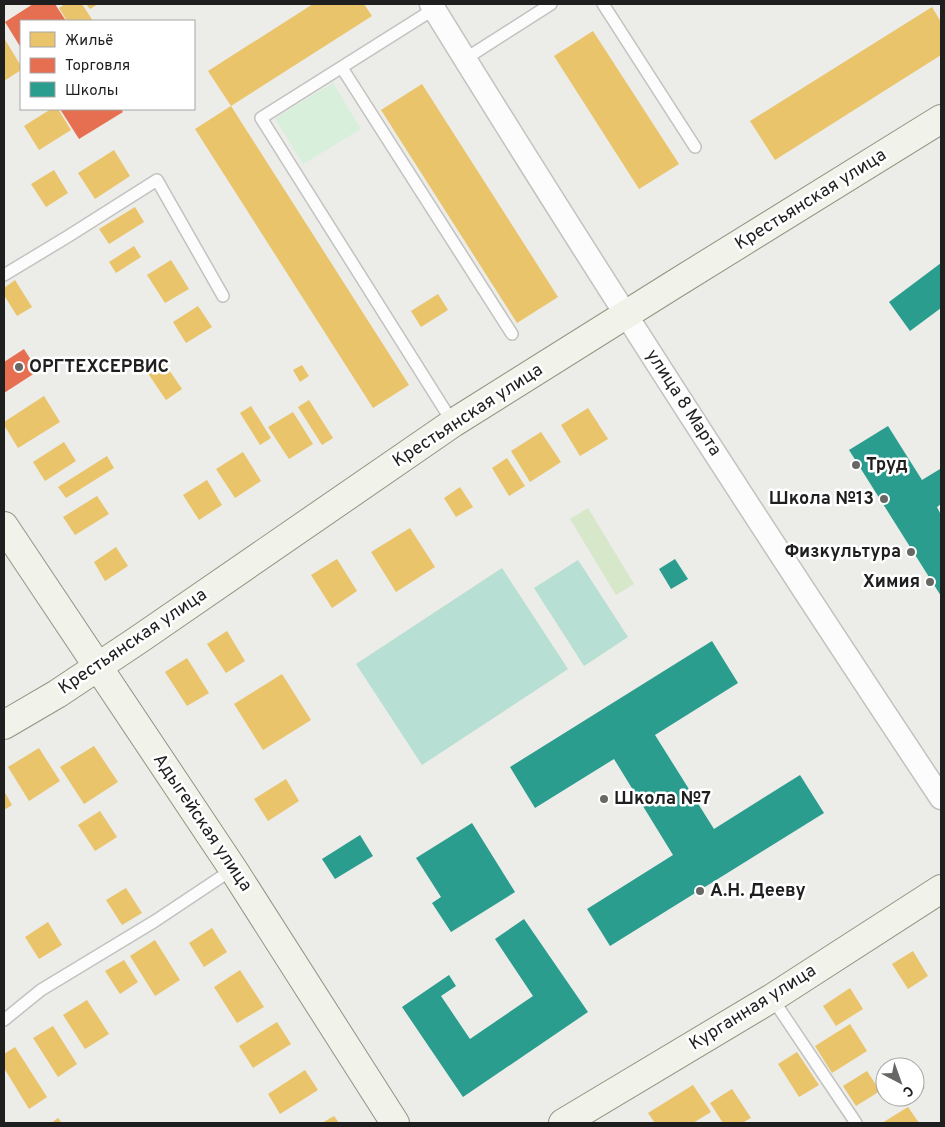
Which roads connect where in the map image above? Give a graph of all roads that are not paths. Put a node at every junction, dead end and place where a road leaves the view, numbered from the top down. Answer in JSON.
{"nodes":[{"id":1,"x":551,"y":4,"type":"edge"},
{"id":2,"x":603,"y":4,"type":"edge"},
{"id":3,"x":433,"y":7,"type":"edge"},
{"id":4,"x":465,"y":59,"type":"junction"},
{"id":5,"x":342,"y":68,"type":"junction"},
{"id":6,"x":941,"y":119,"type":"edge"},
{"id":7,"x":695,"y":147,"type":"dead end"},
{"id":8,"x":4,"y":275,"type":"edge"},
{"id":9,"x":224,"y":296,"type":"dead end"},
{"id":10,"x":626,"y":315,"type":"junction"},
{"id":11,"x":512,"y":334,"type":"dead end"},
{"id":12,"x":453,"y":424,"type":"junction"},
{"id":13,"x":4,"y":526,"type":"edge"},
{"id":14,"x":98,"y":667,"type":"junction"},
{"id":15,"x":4,"y":725,"type":"edge"},
{"id":16,"x":941,"y":798,"type":"edge"},
{"id":17,"x":234,"y":869,"type":"junction"},
{"id":18,"x":941,"y":890,"type":"edge"},
{"id":19,"x":772,"y":998,"type":"junction"},
{"id":20,"x":4,"y":1020,"type":"edge"},
{"id":21,"x":396,"y":1123,"type":"edge"},
{"id":22,"x":563,"y":1123,"type":"edge"},
{"id":23,"x":856,"y":1123,"type":"edge"}],
"edges":[{"from":1,"to":4,"type":"lane"},
{"from":2,"to":7,"type":"lane"},
{"from":3,"to":4,"type":"street","name":"улица 8 Марта"},
{"from":3,"to":5,"type":"lane"},
{"from":4,"to":10,"type":"street","name":"улица 8 Марта"},
{"from":5,"to":11,"type":"lane"},
{"from":5,"to":12,"type":"lane"},
{"from":6,"to":10,"type":"street","name":"Крестьянская улица"},
{"from":8,"to":9,"type":"lane"},
{"from":10,"to":12,"type":"street","name":"Крестьянская улица"},
{"from":10,"to":16,"type":"street","name":"улица 8 Марта"},
{"from":12,"to":14,"type":"street","name":"Крестьянская улица"},
{"from":13,"to":14,"type":"street","name":"Адыгейская улица"},
{"from":14,"to":15,"type":"street","name":"Крестьянская улица"},
{"from":14,"to":17,"type":"street","name":"Адыгейская улица"},
{"from":17,"to":20,"type":"lane"},
{"from":17,"to":21,"type":"street","name":"Адыгейская улица"},
{"from":18,"to":19,"type":"street","name":"Курганная улица"},
{"from":19,"to":22,"type":"street","name":"Курганная улица"},
{"from":19,"to":23,"type":"lane"}]}
